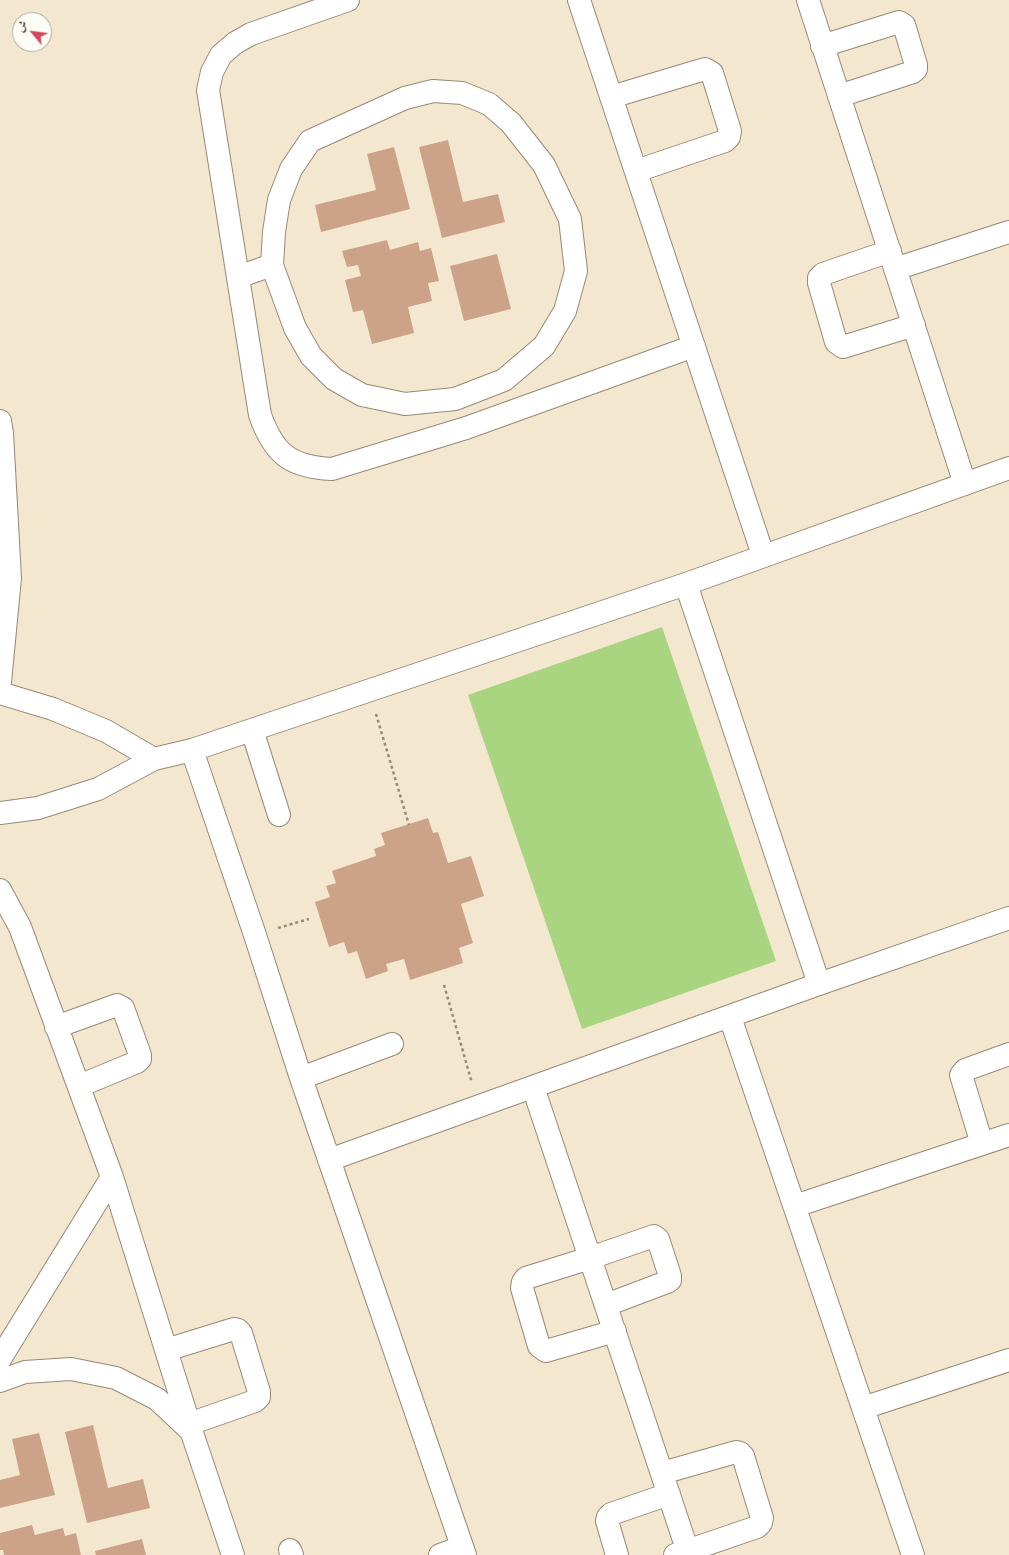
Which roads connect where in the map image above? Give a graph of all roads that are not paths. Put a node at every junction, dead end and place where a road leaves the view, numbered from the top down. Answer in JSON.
{"nodes":[{"id":1,"x":348,"y":0,"type":"edge"},
{"id":2,"x":579,"y":0,"type":"edge"},
{"id":3,"x":808,"y":0,"type":"edge"},
{"id":4,"x":822,"y":46,"type":"junction"},
{"id":5,"x":839,"y":96,"type":"junction"},
{"id":6,"x":611,"y":97,"type":"junction"},
{"id":7,"x":636,"y":171,"type":"junction"},
{"id":8,"x":1009,"y":232,"type":"edge"},
{"id":9,"x":892,"y":260,"type":"junction"},
{"id":10,"x":272,"y":264,"type":"junction"},
{"id":11,"x":238,"y":276,"type":"junction"},
{"id":12,"x":914,"y":325,"type":"junction"},
{"id":13,"x":694,"y":346,"type":"junction"},
{"id":14,"x":456,"y":399,"type":"junction"},
{"id":15,"x":0,"y":421,"type":"edge"},
{"id":16,"x":466,"y":428,"type":"junction"},
{"id":17,"x":1009,"y":468,"type":"edge"},
{"id":18,"x":965,"y":484,"type":"junction"},
{"id":19,"x":763,"y":555,"type":"junction"},
{"id":20,"x":686,"y":584,"type":"junction"},
{"id":21,"x":0,"y":682,"type":"edge"},
{"id":22,"x":0,"y":693,"type":"edge"},
{"id":23,"x":252,"y":730,"type":"junction"},
{"id":24,"x":192,"y":750,"type":"junction"},
{"id":25,"x":154,"y":758,"type":"junction"},
{"id":26,"x":0,"y":813,"type":"edge"},
{"id":27,"x":279,"y":815,"type":"dead end"},
{"id":28,"x":0,"y":890,"type":"edge"},
{"id":29,"x":1009,"y":918,"type":"edge"},
{"id":30,"x":819,"y":984,"type":"junction"},
{"id":31,"x":730,"y":1017,"type":"junction"},
{"id":32,"x":56,"y":1027,"type":"junction"},
{"id":33,"x":392,"y":1044,"type":"dead end"},
{"id":34,"x":1009,"y":1054,"type":"edge"},
{"id":35,"x":301,"y":1078,"type":"junction"},
{"id":36,"x":79,"y":1086,"type":"junction"},
{"id":37,"x":533,"y":1087,"type":"junction"},
{"id":38,"x":1009,"y":1135,"type":"edge"},
{"id":39,"x":982,"y":1144,"type":"junction"},
{"id":40,"x":329,"y":1160,"type":"junction"},
{"id":41,"x":112,"y":1177,"type":"junction"},
{"id":42,"x":795,"y":1206,"type":"junction"},
{"id":43,"x":590,"y":1258,"type":"junction"},
{"id":44,"x":606,"y":1305,"type":"junction"},
{"id":45,"x":615,"y":1331,"type":"junction"},
{"id":46,"x":166,"y":1350,"type":"junction"},
{"id":47,"x":0,"y":1359,"type":"edge"},
{"id":48,"x":1009,"y":1360,"type":"edge"},
{"id":49,"x":0,"y":1382,"type":"edge"},
{"id":50,"x":863,"y":1408,"type":"junction"},
{"id":51,"x":190,"y":1427,"type":"junction"},
{"id":52,"x":662,"y":1473,"type":"junction"},
{"id":53,"x":669,"y":1494,"type":"junction"},
{"id":54,"x":464,"y":1551,"type":"edge"},
{"id":55,"x":684,"y":1554,"type":"edge"},
{"id":56,"x":233,"y":1555,"type":"edge"},
{"id":57,"x":440,"y":1555,"type":"edge"},
{"id":58,"x":617,"y":1555,"type":"edge"},
{"id":59,"x":913,"y":1555,"type":"edge"}],
"edges":[{"from":1,"to":11,"type":"street"},
{"from":2,"to":6,"type":"street"},
{"from":3,"to":4,"type":"street"},
{"from":4,"to":5,"type":"street"},
{"from":4,"to":5,"type":"street"},
{"from":5,"to":9,"type":"street"},
{"from":6,"to":7,"type":"street"},
{"from":6,"to":7,"type":"street"},
{"from":7,"to":13,"type":"street"},
{"from":8,"to":9,"type":"street"},
{"from":9,"to":12,"type":"street"},
{"from":9,"to":12,"type":"street"},
{"from":10,"to":11,"type":"street"},
{"from":10,"to":14,"type":"street"},
{"from":10,"to":14,"type":"street"},
{"from":11,"to":16,"type":"street"},
{"from":12,"to":18,"type":"street"},
{"from":13,"to":16,"type":"street"},
{"from":13,"to":19,"type":"street"},
{"from":14,"to":16,"type":"street"},
{"from":15,"to":21,"type":"street"},
{"from":17,"to":18,"type":"street"},
{"from":18,"to":19,"type":"street"},
{"from":19,"to":20,"type":"street"},
{"from":20,"to":23,"type":"street"},
{"from":20,"to":30,"type":"street"},
{"from":22,"to":25,"type":"street"},
{"from":23,"to":24,"type":"street"},
{"from":23,"to":27,"type":"street"},
{"from":24,"to":25,"type":"street"},
{"from":24,"to":35,"type":"street"},
{"from":25,"to":26,"type":"street"},
{"from":28,"to":32,"type":"street"},
{"from":29,"to":30,"type":"street"},
{"from":30,"to":31,"type":"street"},
{"from":31,"to":37,"type":"street"},
{"from":31,"to":42,"type":"street"},
{"from":32,"to":36,"type":"street"},
{"from":32,"to":36,"type":"street"},
{"from":33,"to":35,"type":"street"},
{"from":34,"to":39,"type":"street"},
{"from":35,"to":40,"type":"street"},
{"from":36,"to":41,"type":"street"},
{"from":37,"to":40,"type":"street"},
{"from":37,"to":43,"type":"street"},
{"from":38,"to":39,"type":"street"},
{"from":39,"to":42,"type":"street"},
{"from":40,"to":54,"type":"street"},
{"from":41,"to":46,"type":"street"},
{"from":41,"to":47,"type":"street"},
{"from":42,"to":50,"type":"street"},
{"from":43,"to":44,"type":"street"},
{"from":43,"to":44,"type":"street"},
{"from":43,"to":45,"type":"street"},
{"from":44,"to":45,"type":"street"},
{"from":45,"to":52,"type":"street"},
{"from":46,"to":51,"type":"street"},
{"from":46,"to":51,"type":"street"},
{"from":48,"to":50,"type":"street"},
{"from":49,"to":51,"type":"street"},
{"from":50,"to":59,"type":"street"},
{"from":51,"to":56,"type":"street"},
{"from":52,"to":53,"type":"street"},
{"from":52,"to":55,"type":"street"},
{"from":53,"to":55,"type":"street"},
{"from":53,"to":58,"type":"street"},
{"from":54,"to":57,"type":"street"}]}
